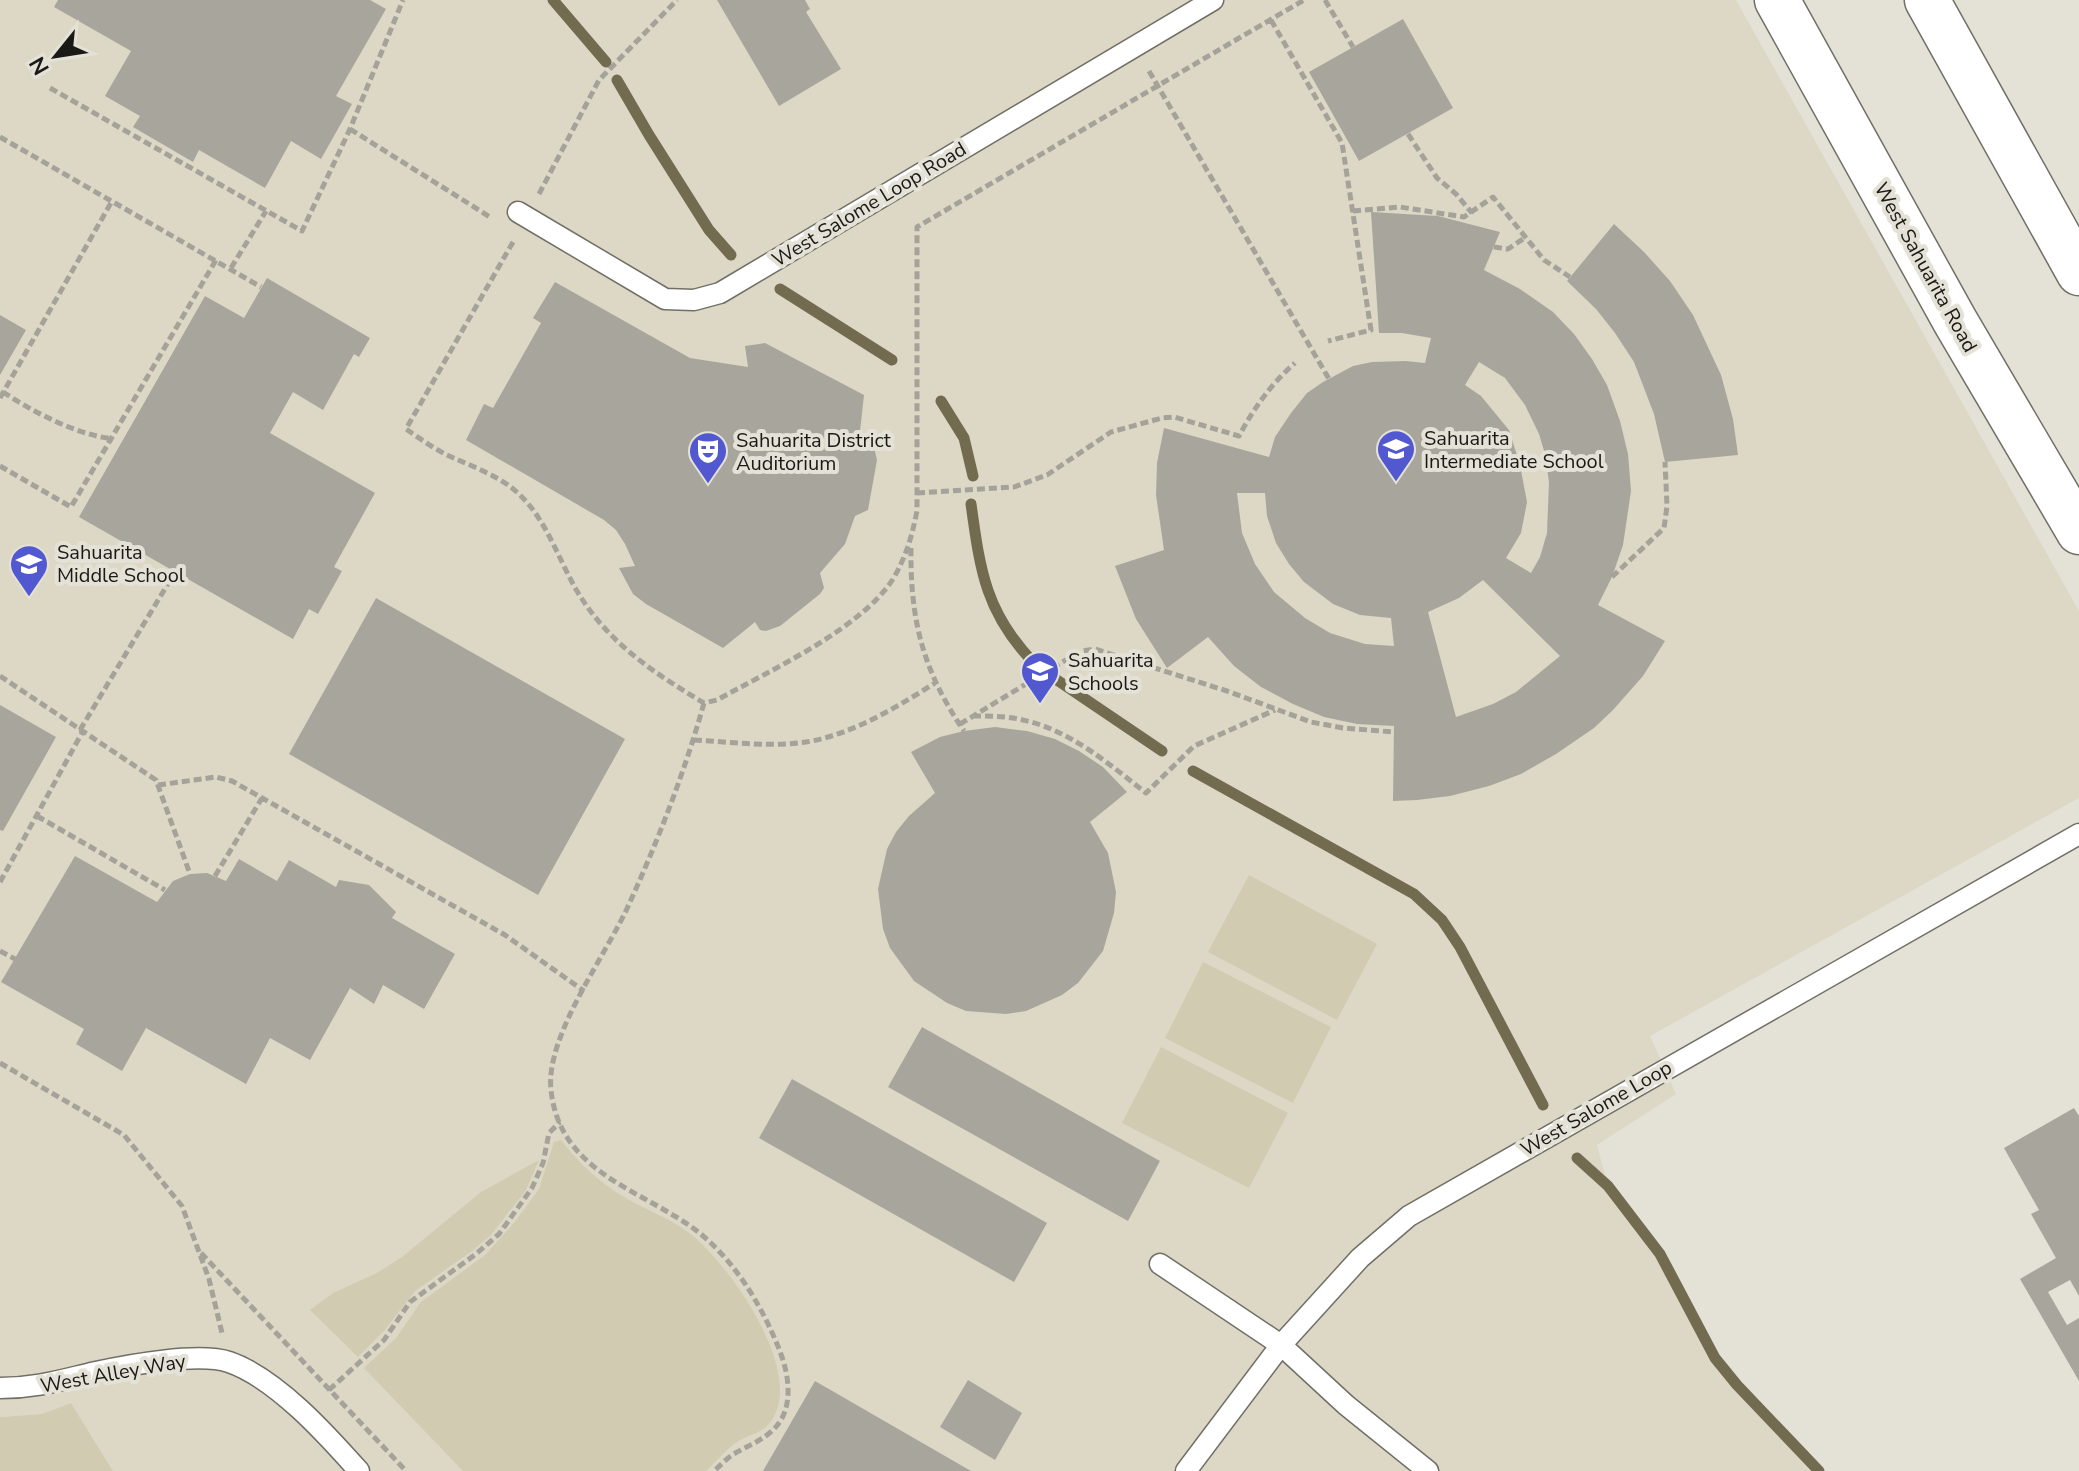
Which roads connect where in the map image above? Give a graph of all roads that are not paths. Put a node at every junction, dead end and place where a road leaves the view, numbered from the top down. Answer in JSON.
{"nodes":[{"id":1,"x":1213,"y":0,"type":"edge"},
{"id":2,"x":1777,"y":0,"type":"edge"},
{"id":3,"x":1927,"y":0,"type":"edge"},
{"id":4,"x":521,"y":221,"type":"road end"},
{"id":5,"x":2079,"y":273,"type":"edge"},
{"id":6,"x":2079,"y":532,"type":"edge"},
{"id":7,"x":2079,"y":834,"type":"edge"},
{"id":8,"x":1160,"y":1264,"type":"dead end"},
{"id":9,"x":1281,"y":1345,"type":"junction"},
{"id":10,"x":0,"y":1388,"type":"edge"},
{"id":11,"x":359,"y":1471,"type":"edge"},
{"id":12,"x":1186,"y":1471,"type":"edge"},
{"id":13,"x":1428,"y":1471,"type":"edge"}],
"edges":[{"from":1,"to":4,"type":"lane","name":"West Salome Loop Road"},
{"from":2,"to":6,"type":"main road","name":"West Sahuarita Road"},
{"from":3,"to":5,"type":"main road"},
{"from":7,"to":9,"type":"lane","name":"West Salome Loop"},
{"from":8,"to":9,"type":"lane"},
{"from":9,"to":12,"type":"lane","name":"West Salome Loop"},
{"from":9,"to":13,"type":"lane"},
{"from":10,"to":11,"type":"lane","name":"West Alley Way"}]}
